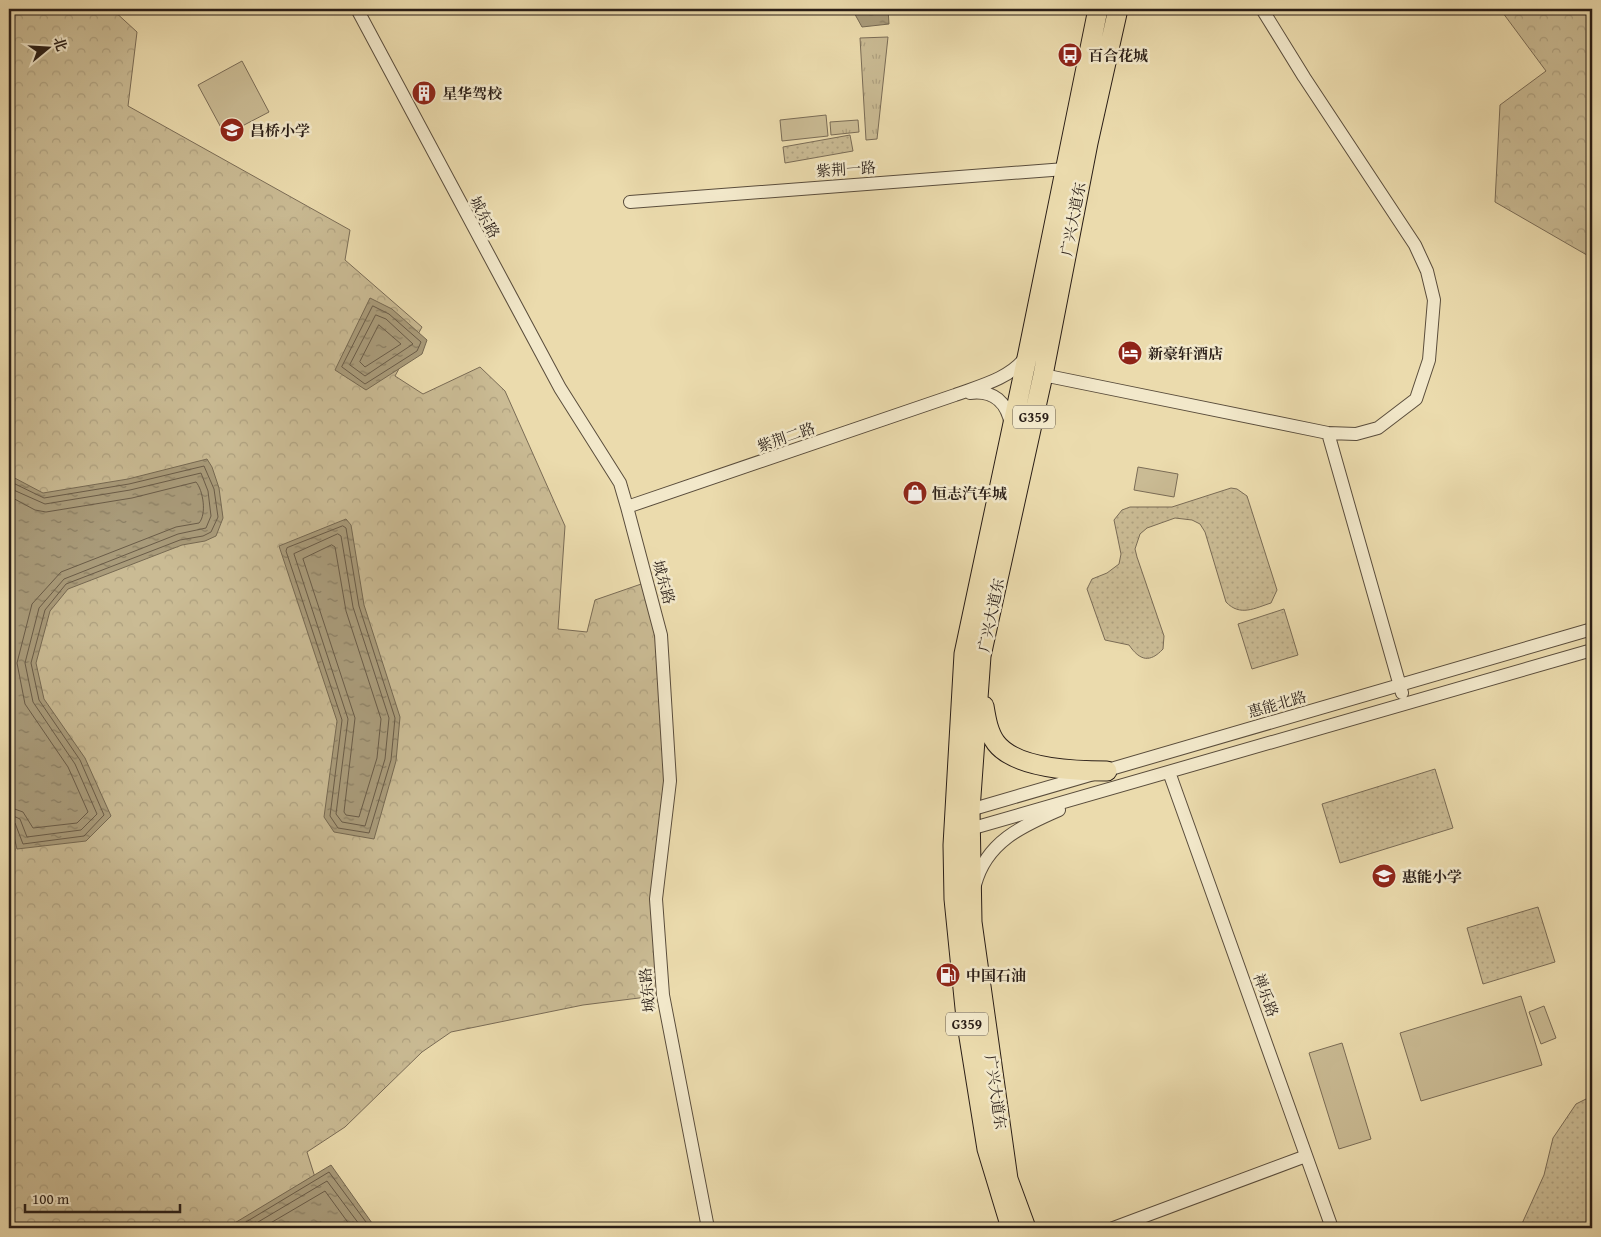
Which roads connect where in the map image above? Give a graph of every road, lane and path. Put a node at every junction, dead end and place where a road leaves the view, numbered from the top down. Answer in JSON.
{"nodes":[{"id":1,"x":357,"y":9,"type":"edge"},
{"id":2,"x":1098,"y":9,"type":"edge"},
{"id":3,"x":1118,"y":9,"type":"edge"},
{"id":4,"x":1262,"y":9,"type":"edge"},
{"id":5,"x":1065,"y":169,"type":"junction"},
{"id":6,"x":630,"y":202,"type":"dead end"},
{"id":7,"x":1028,"y":353,"type":"junction"},
{"id":8,"x":1043,"y":375,"type":"junction"},
{"id":9,"x":955,"y":395,"type":"junction"},
{"id":10,"x":1012,"y":432,"type":"junction"},
{"id":11,"x":1328,"y":434,"type":"junction"},
{"id":12,"x":627,"y":508,"type":"junction"},
{"id":13,"x":1592,"y":629,"type":"edge"},
{"id":14,"x":1592,"y":650,"type":"edge"},
{"id":15,"x":1399,"y":685,"type":"junction"},
{"id":16,"x":980,"y":690,"type":"junction"},
{"id":17,"x":1405,"y":704,"type":"junction"},
{"id":18,"x":1107,"y":770,"type":"junction"},
{"id":19,"x":1169,"y":772,"type":"junction"},
{"id":20,"x":1098,"y":792,"type":"junction"},
{"id":21,"x":970,"y":819,"type":"junction"},
{"id":22,"x":972,"y":922,"type":"junction"},
{"id":23,"x":1306,"y":1156,"type":"junction"},
{"id":24,"x":708,"y":1228,"type":"edge"},
{"id":25,"x":1010,"y":1228,"type":"edge"},
{"id":26,"x":1026,"y":1228,"type":"edge"},
{"id":27,"x":1113,"y":1228,"type":"edge"},
{"id":28,"x":1332,"y":1228,"type":"edge"}],
"edges":[{"from":1,"to":12,"type":"street","name":"城东路"},
{"from":2,"to":5,"type":"highway","name":"广兴大道东","number":"G359"},
{"from":3,"to":8,"type":"highway","name":"广兴大道东","number":"G359"},
{"from":4,"to":11,"type":"street"},
{"from":5,"to":6,"type":"street","name":"紫荆一路"},
{"from":5,"to":7,"type":"highway","name":"广兴大道东","number":"G359"},
{"from":7,"to":9,"type":"street","name":"紫荆二路"},
{"from":7,"to":10,"type":"highway","name":"广兴大道东","number":"G359"},
{"from":8,"to":11,"type":"street"},
{"from":8,"to":16,"type":"highway","name":"广兴大道东","number":"G359"},
{"from":9,"to":10,"type":"street","name":"紫荆二路"},
{"from":9,"to":12,"type":"street","name":"紫荆二路"},
{"from":10,"to":25,"type":"highway","name":"广兴大道东","number":"G359"},
{"from":11,"to":15,"type":"street"},
{"from":12,"to":24,"type":"street","name":"城东路"},
{"from":13,"to":15,"type":"street","name":"惠能北路"},
{"from":14,"to":17,"type":"street"},
{"from":15,"to":17,"type":"street"},
{"from":15,"to":18,"type":"street","name":"惠能北路"},
{"from":16,"to":18,"type":"highway"},
{"from":16,"to":21,"type":"highway","name":"广兴大道东","number":"G359"},
{"from":17,"to":19,"type":"street"},
{"from":18,"to":21,"type":"street","name":"惠能北路"},
{"from":19,"to":20,"type":"street"},
{"from":19,"to":23,"type":"street","name":"禅乐路"},
{"from":20,"to":21,"type":"street"},
{"from":20,"to":22,"type":"street"},
{"from":21,"to":22,"type":"highway","name":"广兴大道东","number":"G359"},
{"from":22,"to":26,"type":"highway","name":"广兴大道东","number":"G359"},
{"from":23,"to":27,"type":"street"},
{"from":23,"to":28,"type":"street","name":"禅乐路"}]}
